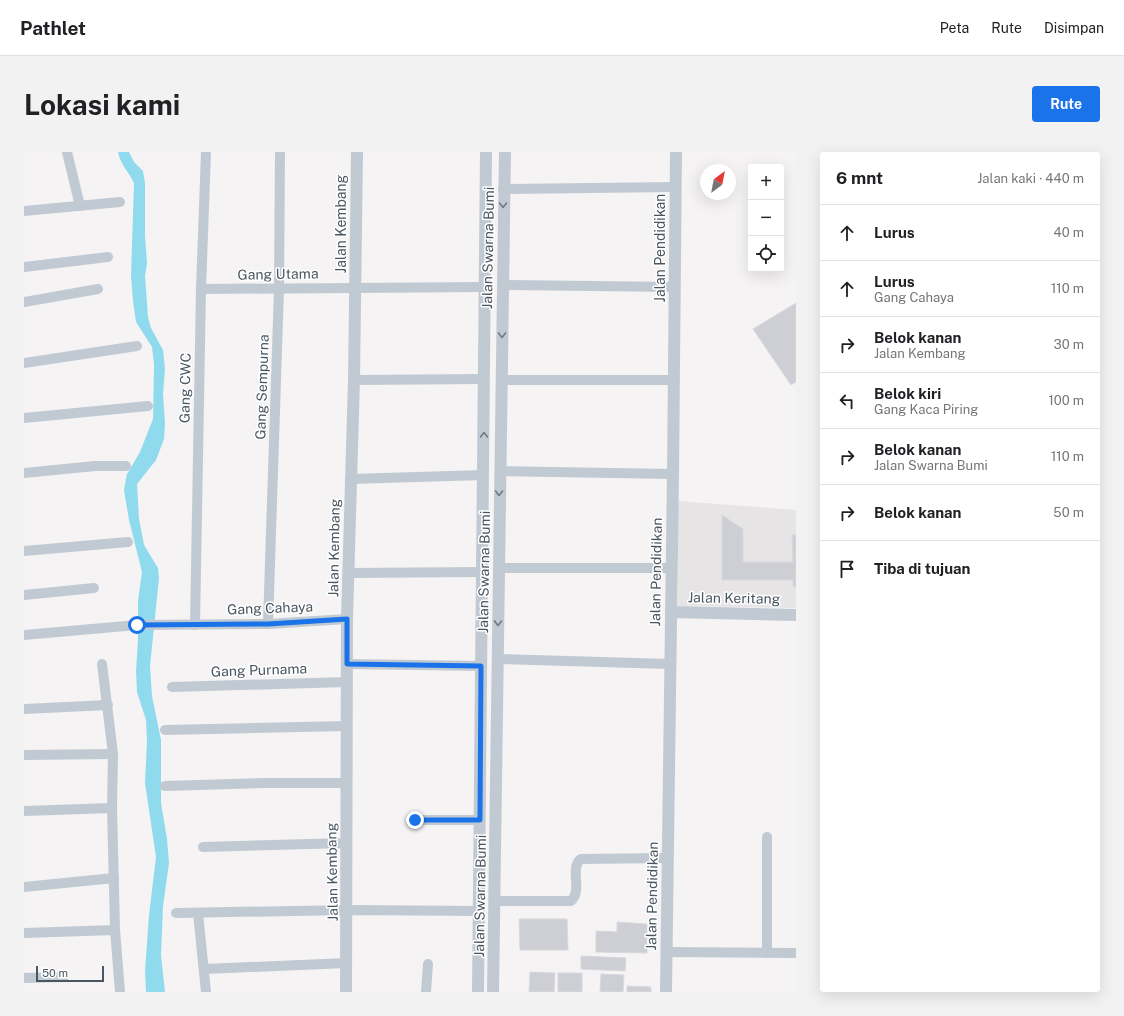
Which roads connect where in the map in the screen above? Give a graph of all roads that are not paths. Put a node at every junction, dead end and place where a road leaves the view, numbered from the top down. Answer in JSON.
{"nodes":[{"id":1,"x":67,"y":152,"type":"edge"},
{"id":2,"x":206,"y":152,"type":"edge"},
{"id":3,"x":280,"y":152,"type":"edge"},
{"id":4,"x":356,"y":152,"type":"edge"},
{"id":5,"x":486,"y":152,"type":"edge"},
{"id":6,"x":505,"y":152,"type":"edge"},
{"id":7,"x":676,"y":152,"type":"edge"},
{"id":8,"x":674,"y":187,"type":"junction"},
{"id":9,"x":504,"y":189,"type":"junction"},
{"id":10,"x":120,"y":202,"type":"dead end"},
{"id":11,"x":80,"y":206,"type":"junction"},
{"id":12,"x":24,"y":211,"type":"edge"},
{"id":13,"x":486,"y":239,"type":"junction"},
{"id":14,"x":503,"y":239,"type":"junction"},
{"id":15,"x":108,"y":257,"type":"dead end"},
{"id":16,"x":24,"y":268,"type":"edge"},
{"id":17,"x":503,"y":285,"type":"junction"},
{"id":18,"x":356,"y":287,"type":"junction"},
{"id":19,"x":485,"y":287,"type":"junction"},
{"id":20,"x":675,"y":287,"type":"junction"},
{"id":21,"x":98,"y":289,"type":"dead end"},
{"id":22,"x":201,"y":289,"type":"junction"},
{"id":23,"x":279,"y":289,"type":"junction"},
{"id":24,"x":24,"y":302,"type":"edge"},
{"id":25,"x":137,"y":346,"type":"dead end"},
{"id":26,"x":24,"y":363,"type":"edge"},
{"id":27,"x":354,"y":380,"type":"junction"},
{"id":28,"x":484,"y":380,"type":"junction"},
{"id":29,"x":501,"y":380,"type":"junction"},
{"id":30,"x":674,"y":380,"type":"junction"},
{"id":31,"x":148,"y":406,"type":"dead end"},
{"id":32,"x":24,"y":418,"type":"edge"},
{"id":33,"x":484,"y":453,"type":"junction"},
{"id":34,"x":500,"y":453,"type":"junction"},
{"id":35,"x":126,"y":466,"type":"dead end"},
{"id":36,"x":500,"y":471,"type":"junction"},
{"id":37,"x":24,"y":473,"type":"edge"},
{"id":38,"x":673,"y":474,"type":"junction"},
{"id":39,"x":484,"y":475,"type":"junction"},
{"id":40,"x":350,"y":479,"type":"junction"},
{"id":41,"x":128,"y":542,"type":"dead end"},
{"id":42,"x":24,"y":551,"type":"edge"},
{"id":43,"x":499,"y":568,"type":"junction"},
{"id":44,"x":671,"y":568,"type":"junction"},
{"id":45,"x":482,"y":572,"type":"junction"},
{"id":46,"x":348,"y":573,"type":"junction"},
{"id":47,"x":94,"y":588,"type":"dead end"},
{"id":48,"x":24,"y":595,"type":"edge"},
{"id":49,"x":671,"y":612,"type":"junction"},
{"id":50,"x":796,"y":615,"type":"edge"},
{"id":51,"x":347,"y":619,"type":"junction"},
{"id":52,"x":268,"y":624,"type":"junction"},
{"id":53,"x":194,"y":625,"type":"junction"},
{"id":54,"x":24,"y":635,"type":"edge"},
{"id":55,"x":498,"y":639,"type":"junction"},
{"id":56,"x":481,"y":640,"type":"junction"},
{"id":57,"x":499,"y":659,"type":"junction"},
{"id":58,"x":102,"y":664,"type":"dead end"},
{"id":59,"x":347,"y":664,"type":"junction"},
{"id":60,"x":669,"y":664,"type":"junction"},
{"id":61,"x":481,"y":666,"type":"junction"},
{"id":62,"x":347,"y":682,"type":"junction"},
{"id":63,"x":172,"y":687,"type":"dead end"},
{"id":64,"x":108,"y":705,"type":"junction"},
{"id":65,"x":24,"y":709,"type":"edge"},
{"id":66,"x":347,"y":726,"type":"junction"},
{"id":67,"x":165,"y":730,"type":"dead end"},
{"id":68,"x":113,"y":754,"type":"junction"},
{"id":69,"x":24,"y":755,"type":"edge"},
{"id":70,"x":347,"y":783,"type":"junction"},
{"id":71,"x":166,"y":786,"type":"dead end"},
{"id":72,"x":112,"y":808,"type":"junction"},
{"id":73,"x":24,"y":811,"type":"edge"},
{"id":74,"x":415,"y":820,"type":"dead end"},
{"id":75,"x":480,"y":820,"type":"junction"},
{"id":76,"x":767,"y":837,"type":"dead end"},
{"id":77,"x":346,"y":843,"type":"junction"},
{"id":78,"x":203,"y":847,"type":"dead end"},
{"id":79,"x":667,"y":858,"type":"junction"},
{"id":80,"x":114,"y":878,"type":"junction"},
{"id":81,"x":24,"y":887,"type":"edge"},
{"id":82,"x":495,"y":902,"type":"junction"},
{"id":83,"x":348,"y":910,"type":"junction"},
{"id":84,"x":479,"y":911,"type":"junction"},
{"id":85,"x":176,"y":913,"type":"dead end"},
{"id":86,"x":198,"y":913,"type":"junction"},
{"id":87,"x":115,"y":930,"type":"junction"},
{"id":88,"x":24,"y":933,"type":"edge"},
{"id":89,"x":666,"y":952,"type":"junction"},
{"id":90,"x":767,"y":953,"type":"junction"},
{"id":91,"x":796,"y":953,"type":"edge"},
{"id":92,"x":347,"y":963,"type":"junction"},
{"id":93,"x":428,"y":964,"type":"dead end"},
{"id":94,"x":204,"y":969,"type":"junction"},
{"id":95,"x":64,"y":977,"type":"dead end"},
{"id":96,"x":24,"y":978,"type":"edge"},
{"id":97,"x":120,"y":992,"type":"edge"},
{"id":98,"x":206,"y":992,"type":"edge"},
{"id":99,"x":346,"y":992,"type":"edge"},
{"id":100,"x":426,"y":992,"type":"edge"},
{"id":101,"x":478,"y":992,"type":"edge"},
{"id":102,"x":493,"y":992,"type":"edge"},
{"id":103,"x":666,"y":992,"type":"edge"}],
"edges":[{"from":1,"to":11,"type":"street"},
{"from":2,"to":22,"type":"street","name":"Gang CWC"},
{"from":3,"to":23,"type":"street","name":"Gang Sempurna"},
{"from":4,"to":18,"type":"street","name":"Jalan Kembang"},
{"from":5,"to":13,"type":"street","name":"Jalan Swarna Bumi"},
{"from":6,"to":9,"type":"street","name":"Jalan Swarna Bumi"},
{"from":7,"to":8,"type":"street","name":"Jalan Pendidikan"},
{"from":8,"to":9,"type":"street"},
{"from":8,"to":20,"type":"street","name":"Jalan Pendidikan"},
{"from":9,"to":14,"type":"street","name":"Jalan Swarna Bumi","one_way":true},
{"from":10,"to":11,"type":"street"},
{"from":11,"to":12,"type":"street"},
{"from":13,"to":14,"type":"street"},
{"from":13,"to":19,"type":"street","name":"Jalan Swarna Bumi"},
{"from":14,"to":17,"type":"street","name":"Jalan Swarna Bumi"},
{"from":15,"to":16,"type":"street"},
{"from":17,"to":20,"type":"street"},
{"from":17,"to":29,"type":"street","name":"Jalan Swarna Bumi","one_way":true},
{"from":18,"to":19,"type":"street","name":"Gang Utama"},
{"from":18,"to":23,"type":"street","name":"Gang Utama"},
{"from":18,"to":27,"type":"street","name":"Jalan Kembang"},
{"from":19,"to":28,"type":"street","name":"Jalan Swarna Bumi"},
{"from":20,"to":30,"type":"street","name":"Jalan Pendidikan"},
{"from":21,"to":24,"type":"street"},
{"from":22,"to":23,"type":"street","name":"Gang Utama"},
{"from":22,"to":53,"type":"street","name":"Gang CWC"},
{"from":23,"to":52,"type":"street","name":"Gang Sempurna"},
{"from":25,"to":26,"type":"street"},
{"from":27,"to":28,"type":"street"},
{"from":27,"to":40,"type":"street","name":"Jalan Kembang"},
{"from":33,"to":28,"type":"street","name":"Jalan Swarna Bumi","one_way":true},
{"from":29,"to":30,"type":"street"},
{"from":29,"to":34,"type":"street","name":"Jalan Swarna Bumi"},
{"from":30,"to":38,"type":"street","name":"Jalan Pendidikan"},
{"from":31,"to":32,"type":"street"},
{"from":33,"to":34,"type":"street"},
{"from":33,"to":39,"type":"street","name":"Jalan Swarna Bumi"},
{"from":34,"to":36,"type":"street","name":"Jalan Swarna Bumi"},
{"from":35,"to":37,"type":"street"},
{"from":36,"to":38,"type":"street"},
{"from":36,"to":43,"type":"street","name":"Jalan Swarna Bumi","one_way":true},
{"from":38,"to":44,"type":"street","name":"Jalan Pendidikan"},
{"from":39,"to":40,"type":"street"},
{"from":39,"to":45,"type":"street","name":"Jalan Swarna Bumi"},
{"from":40,"to":46,"type":"street","name":"Jalan Kembang"},
{"from":41,"to":42,"type":"street"},
{"from":43,"to":44,"type":"street"},
{"from":43,"to":55,"type":"street","name":"Jalan Swarna Bumi","one_way":true},
{"from":44,"to":49,"type":"street","name":"Jalan Pendidikan"},
{"from":45,"to":46,"type":"street"},
{"from":45,"to":56,"type":"street","name":"Jalan Swarna Bumi"},
{"from":46,"to":51,"type":"street","name":"Jalan Kembang"},
{"from":47,"to":48,"type":"street"},
{"from":49,"to":50,"type":"street","name":"Jalan Keritang"},
{"from":49,"to":60,"type":"street","name":"Jalan Pendidikan"},
{"from":51,"to":52,"type":"street","name":"Gang Cahaya"},
{"from":51,"to":59,"type":"street","name":"Jalan Kembang"},
{"from":52,"to":53,"type":"street","name":"Gang Cahaya"},
{"from":53,"to":54,"type":"street","name":"Gang Cahaya"},
{"from":55,"to":56,"type":"street"},
{"from":55,"to":57,"type":"street","name":"Jalan Swarna Bumi"},
{"from":56,"to":61,"type":"street","name":"Jalan Swarna Bumi"},
{"from":57,"to":60,"type":"street"},
{"from":57,"to":82,"type":"street","name":"Jalan Swarna Bumi"},
{"from":58,"to":64,"type":"street"},
{"from":59,"to":61,"type":"street"},
{"from":59,"to":62,"type":"street","name":"Jalan Kembang"},
{"from":60,"to":79,"type":"street","name":"Jalan Pendidikan"},
{"from":61,"to":75,"type":"street","name":"Jalan Swarna Bumi"},
{"from":62,"to":63,"type":"street","name":"Gang Purnama"},
{"from":62,"to":66,"type":"street","name":"Jalan Kembang"},
{"from":64,"to":65,"type":"street"},
{"from":64,"to":68,"type":"street"},
{"from":66,"to":67,"type":"street"},
{"from":66,"to":70,"type":"street","name":"Jalan Kembang"},
{"from":68,"to":69,"type":"street"},
{"from":68,"to":72,"type":"street"},
{"from":70,"to":71,"type":"street"},
{"from":70,"to":77,"type":"street","name":"Jalan Kembang"},
{"from":72,"to":73,"type":"street"},
{"from":72,"to":80,"type":"street"},
{"from":74,"to":75,"type":"street"},
{"from":75,"to":84,"type":"street","name":"Jalan Swarna Bumi"},
{"from":76,"to":90,"type":"street"},
{"from":77,"to":78,"type":"street"},
{"from":77,"to":83,"type":"street","name":"Jalan Kembang"},
{"from":79,"to":82,"type":"street"},
{"from":79,"to":89,"type":"street","name":"Jalan Pendidikan"},
{"from":80,"to":81,"type":"street"},
{"from":80,"to":87,"type":"street"},
{"from":82,"to":102,"type":"street","name":"Jalan Swarna Bumi"},
{"from":83,"to":84,"type":"street"},
{"from":83,"to":86,"type":"street"},
{"from":83,"to":92,"type":"street","name":"Jalan Kembang"},
{"from":84,"to":101,"type":"street","name":"Jalan Swarna Bumi"},
{"from":85,"to":86,"type":"street"},
{"from":86,"to":94,"type":"street"},
{"from":87,"to":88,"type":"street"},
{"from":87,"to":97,"type":"street"},
{"from":89,"to":90,"type":"street"},
{"from":89,"to":103,"type":"street","name":"Jalan Pendidikan"},
{"from":90,"to":91,"type":"street"},
{"from":92,"to":94,"type":"street"},
{"from":92,"to":99,"type":"street","name":"Jalan Kembang"},
{"from":93,"to":100,"type":"street"},
{"from":94,"to":98,"type":"street"},
{"from":95,"to":96,"type":"street"}]}
